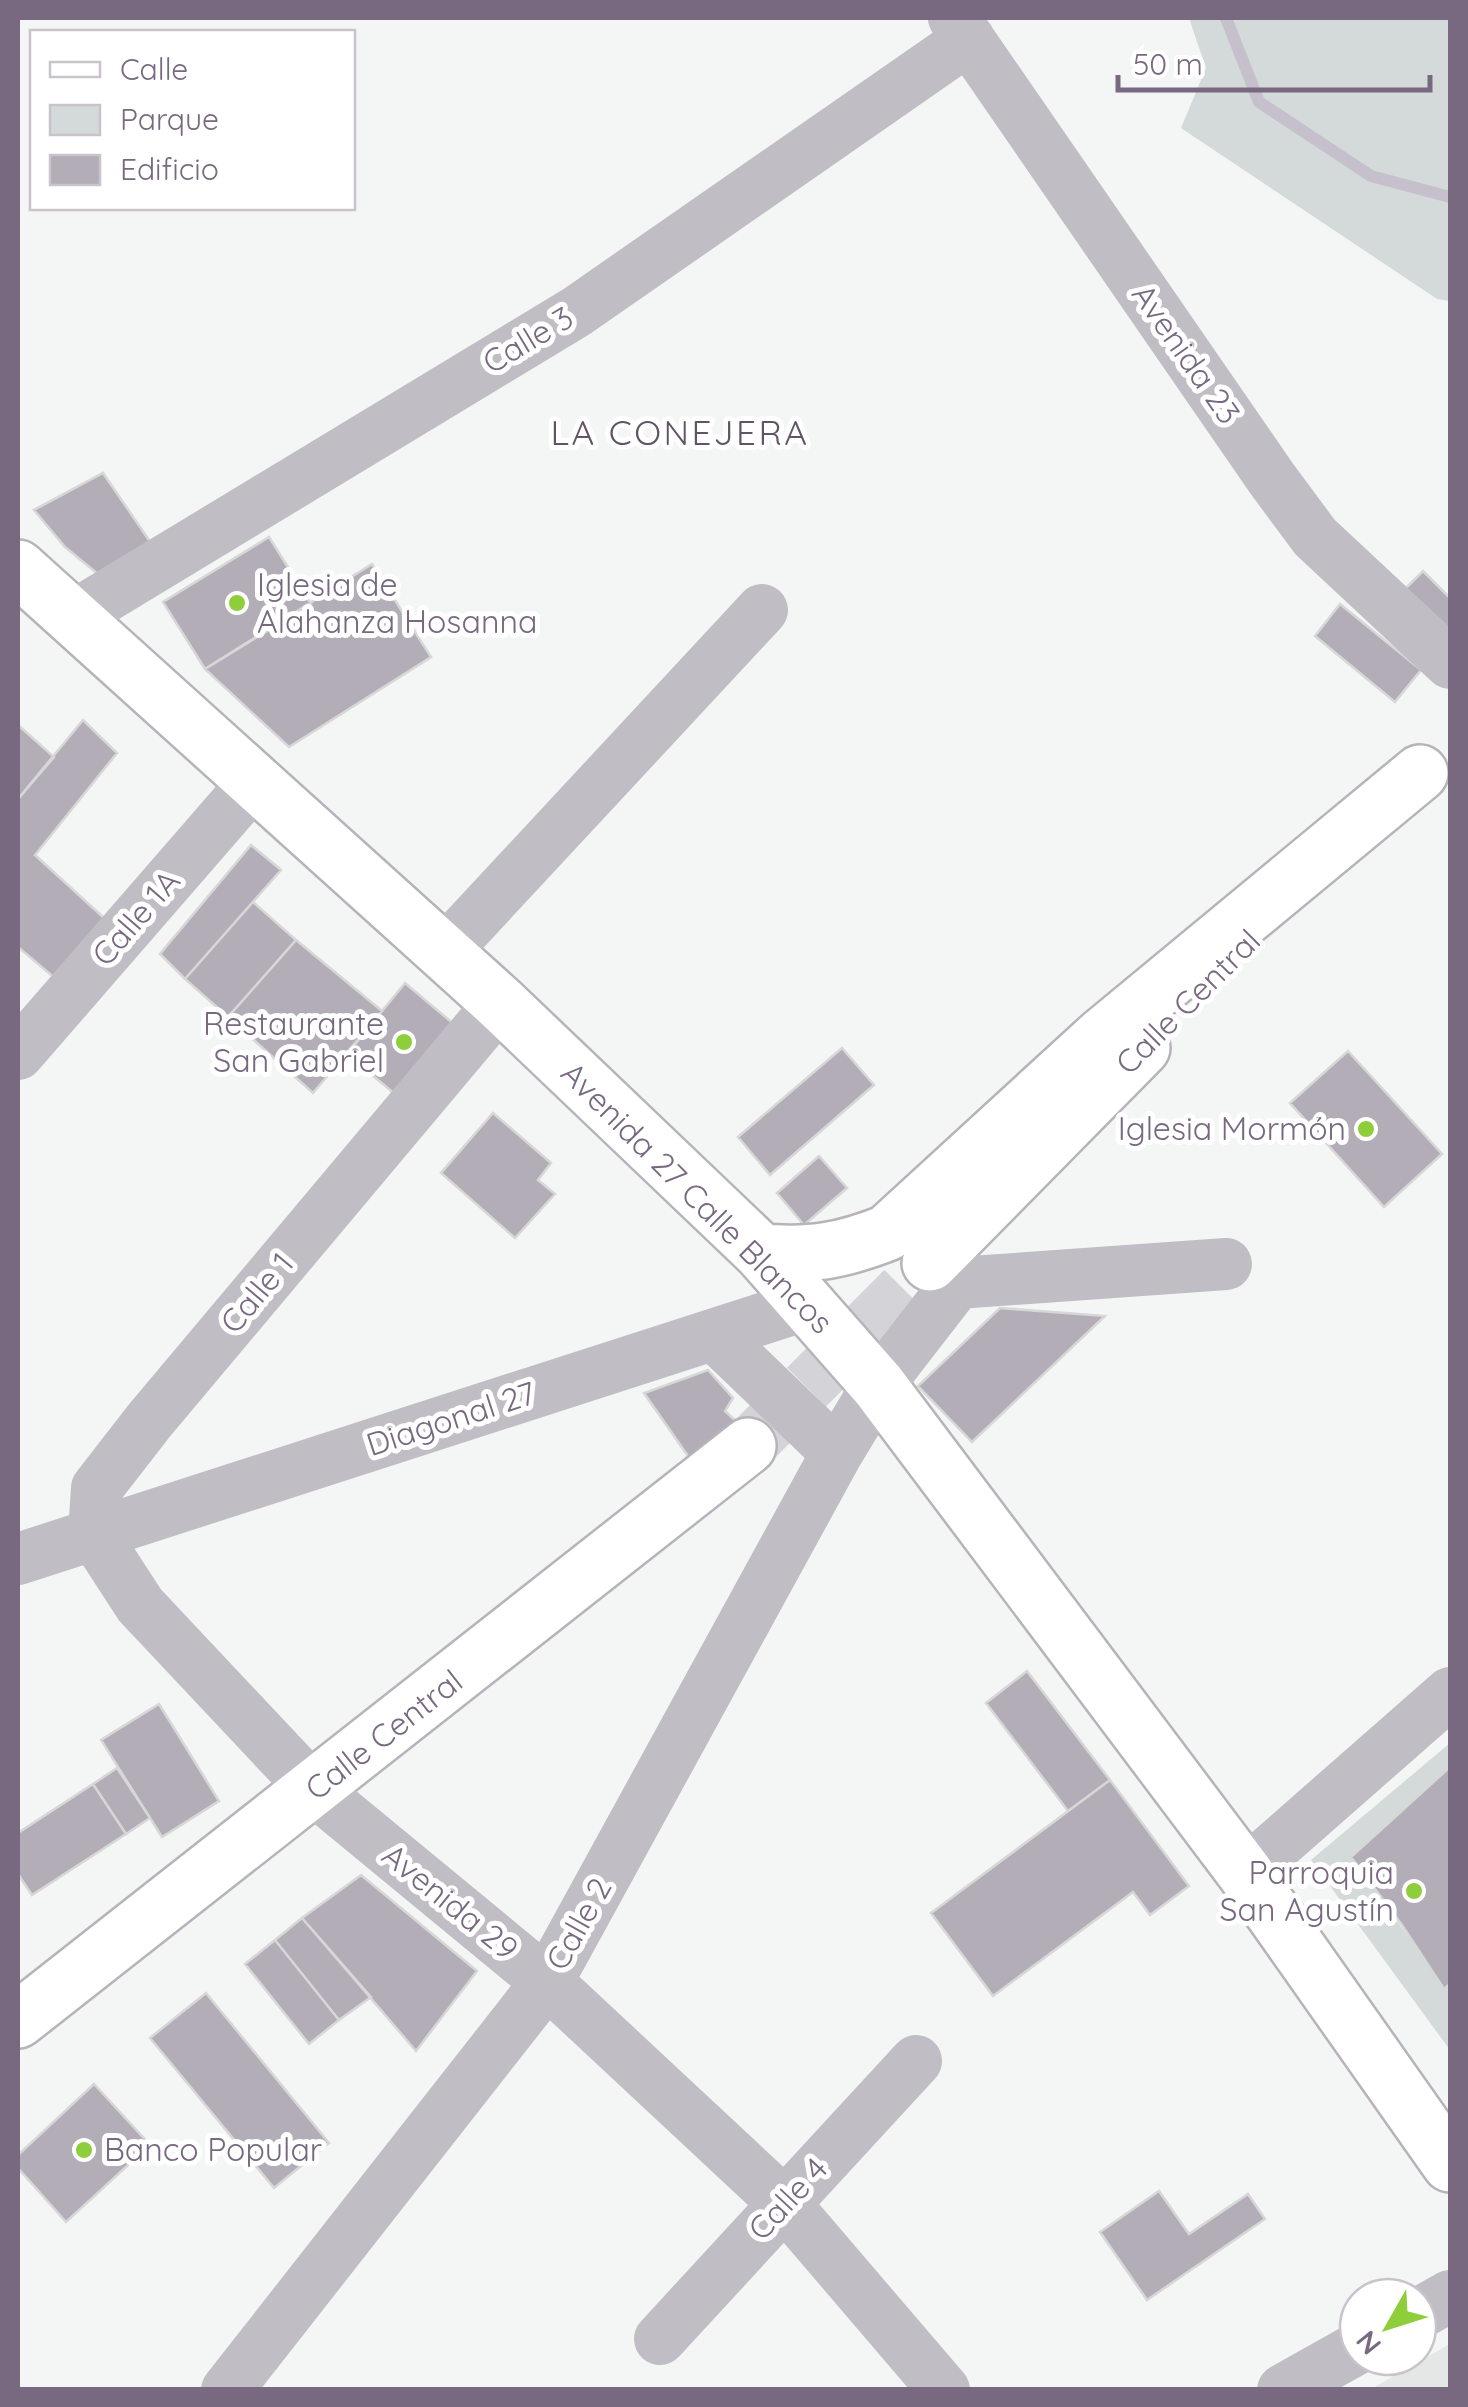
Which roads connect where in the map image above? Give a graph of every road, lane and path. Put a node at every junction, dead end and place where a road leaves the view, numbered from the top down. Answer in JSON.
{"nodes":[{"id":1,"x":962,"y":28,"type":"edge"},
{"id":2,"x":18,"y":568,"type":"edge"},
{"id":3,"x":762,"y":610,"type":"dead end"},
{"id":4,"x":72,"y":616,"type":"junction"},
{"id":5,"x":1450,"y":663,"type":"edge"},
{"id":6,"x":1435,"y":759,"type":"edge"},
{"id":7,"x":254,"y":782,"type":"junction"},
{"id":8,"x":444,"y":952,"type":"junction"},
{"id":9,"x":500,"y":1002,"type":"junction"},
{"id":10,"x":18,"y":1054,"type":"edge"},
{"id":11,"x":761,"y":1252,"type":"junction"},
{"id":12,"x":1226,"y":1264,"type":"dead end"},
{"id":13,"x":944,"y":1273,"type":"junction"},
{"id":14,"x":808,"y":1304,"type":"junction"},
{"id":15,"x":714,"y":1335,"type":"junction"},
{"id":16,"x":878,"y":1385,"type":"junction"},
{"id":17,"x":748,"y":1446,"type":"tunnel mouth"},
{"id":18,"x":838,"y":1453,"type":"junction"},
{"id":19,"x":94,"y":1534,"type":"junction"},
{"id":20,"x":18,"y":1559,"type":"edge"},
{"id":21,"x":1450,"y":1693,"type":"edge"},
{"id":22,"x":314,"y":1790,"type":"junction"},
{"id":23,"x":1245,"y":1874,"type":"junction"},
{"id":24,"x":547,"y":1982,"type":"junction"},
{"id":25,"x":18,"y":2020,"type":"edge"},
{"id":26,"x":916,"y":2061,"type":"dead end"},
{"id":27,"x":1450,"y":2164,"type":"edge"},
{"id":28,"x":784,"y":2203,"type":"junction"},
{"id":29,"x":660,"y":2338,"type":"dead end"},
{"id":30,"x":1338,"y":2359,"type":"edge"},
{"id":31,"x":217,"y":2387,"type":"edge"},
{"id":32,"x":944,"y":2390,"type":"edge"},
{"id":33,"x":1283,"y":2390,"type":"edge"}],
"edges":[{"from":1,"to":4,"type":"street","name":"Calle 3"},
{"from":1,"to":5,"type":"street","name":"Avenida 23"},
{"from":2,"to":4,"type":"main road","name":"Avenida 27 Calle Blancos"},
{"from":3,"to":8,"type":"street"},
{"from":4,"to":7,"type":"main road","name":"Avenida 27 Calle Blancos"},
{"from":6,"to":11,"type":"main road"},
{"from":6,"to":13,"type":"main road","name":"Calle Central"},
{"from":7,"to":8,"type":"main road","name":"Avenida 27 Calle Blancos"},
{"from":7,"to":10,"type":"street","name":"Calle 1A"},
{"from":8,"to":9,"type":"main road","name":"Avenida 27 Calle Blancos"},
{"from":9,"to":11,"type":"main road","name":"Avenida 27 Calle Blancos"},
{"from":9,"to":19,"type":"street","name":"Calle 1"},
{"from":11,"to":14,"type":"main road","name":"Avenida 27 Calle Blancos"},
{"from":12,"to":13,"type":"street"},
{"from":13,"to":16,"type":"street","name":"Calle 2"},
{"from":14,"to":15,"type":"street","name":"Diagonal 27"},
{"from":14,"to":16,"type":"main road","name":"Avenida 27 Calle Blancos"},
{"from":15,"to":18,"type":"street"},
{"from":15,"to":19,"type":"street","name":"Diagonal 27"},
{"from":16,"to":18,"type":"street","name":"Calle 2"},
{"from":16,"to":23,"type":"main road","name":"Avenida 27 Calle Blancos"},
{"from":17,"to":22,"type":"main road","name":"Calle Central"},
{"from":18,"to":24,"type":"street","name":"Calle 2"},
{"from":19,"to":20,"type":"street"},
{"from":19,"to":22,"type":"street","name":"Avenida 29"},
{"from":21,"to":23,"type":"street"},
{"from":22,"to":24,"type":"street","name":"Avenida 29"},
{"from":22,"to":25,"type":"main road","name":"Calle Central"},
{"from":23,"to":27,"type":"main road","name":"Avenida 27 Calle Blancos"},
{"from":24,"to":28,"type":"street","name":"Avenida 29"},
{"from":24,"to":31,"type":"street","name":"Calle 2"},
{"from":26,"to":28,"type":"street","name":"Calle 4"},
{"from":28,"to":29,"type":"street","name":"Calle 4"},
{"from":28,"to":32,"type":"street","name":"Avenida 29"},
{"from":30,"to":33,"type":"street"}]}
